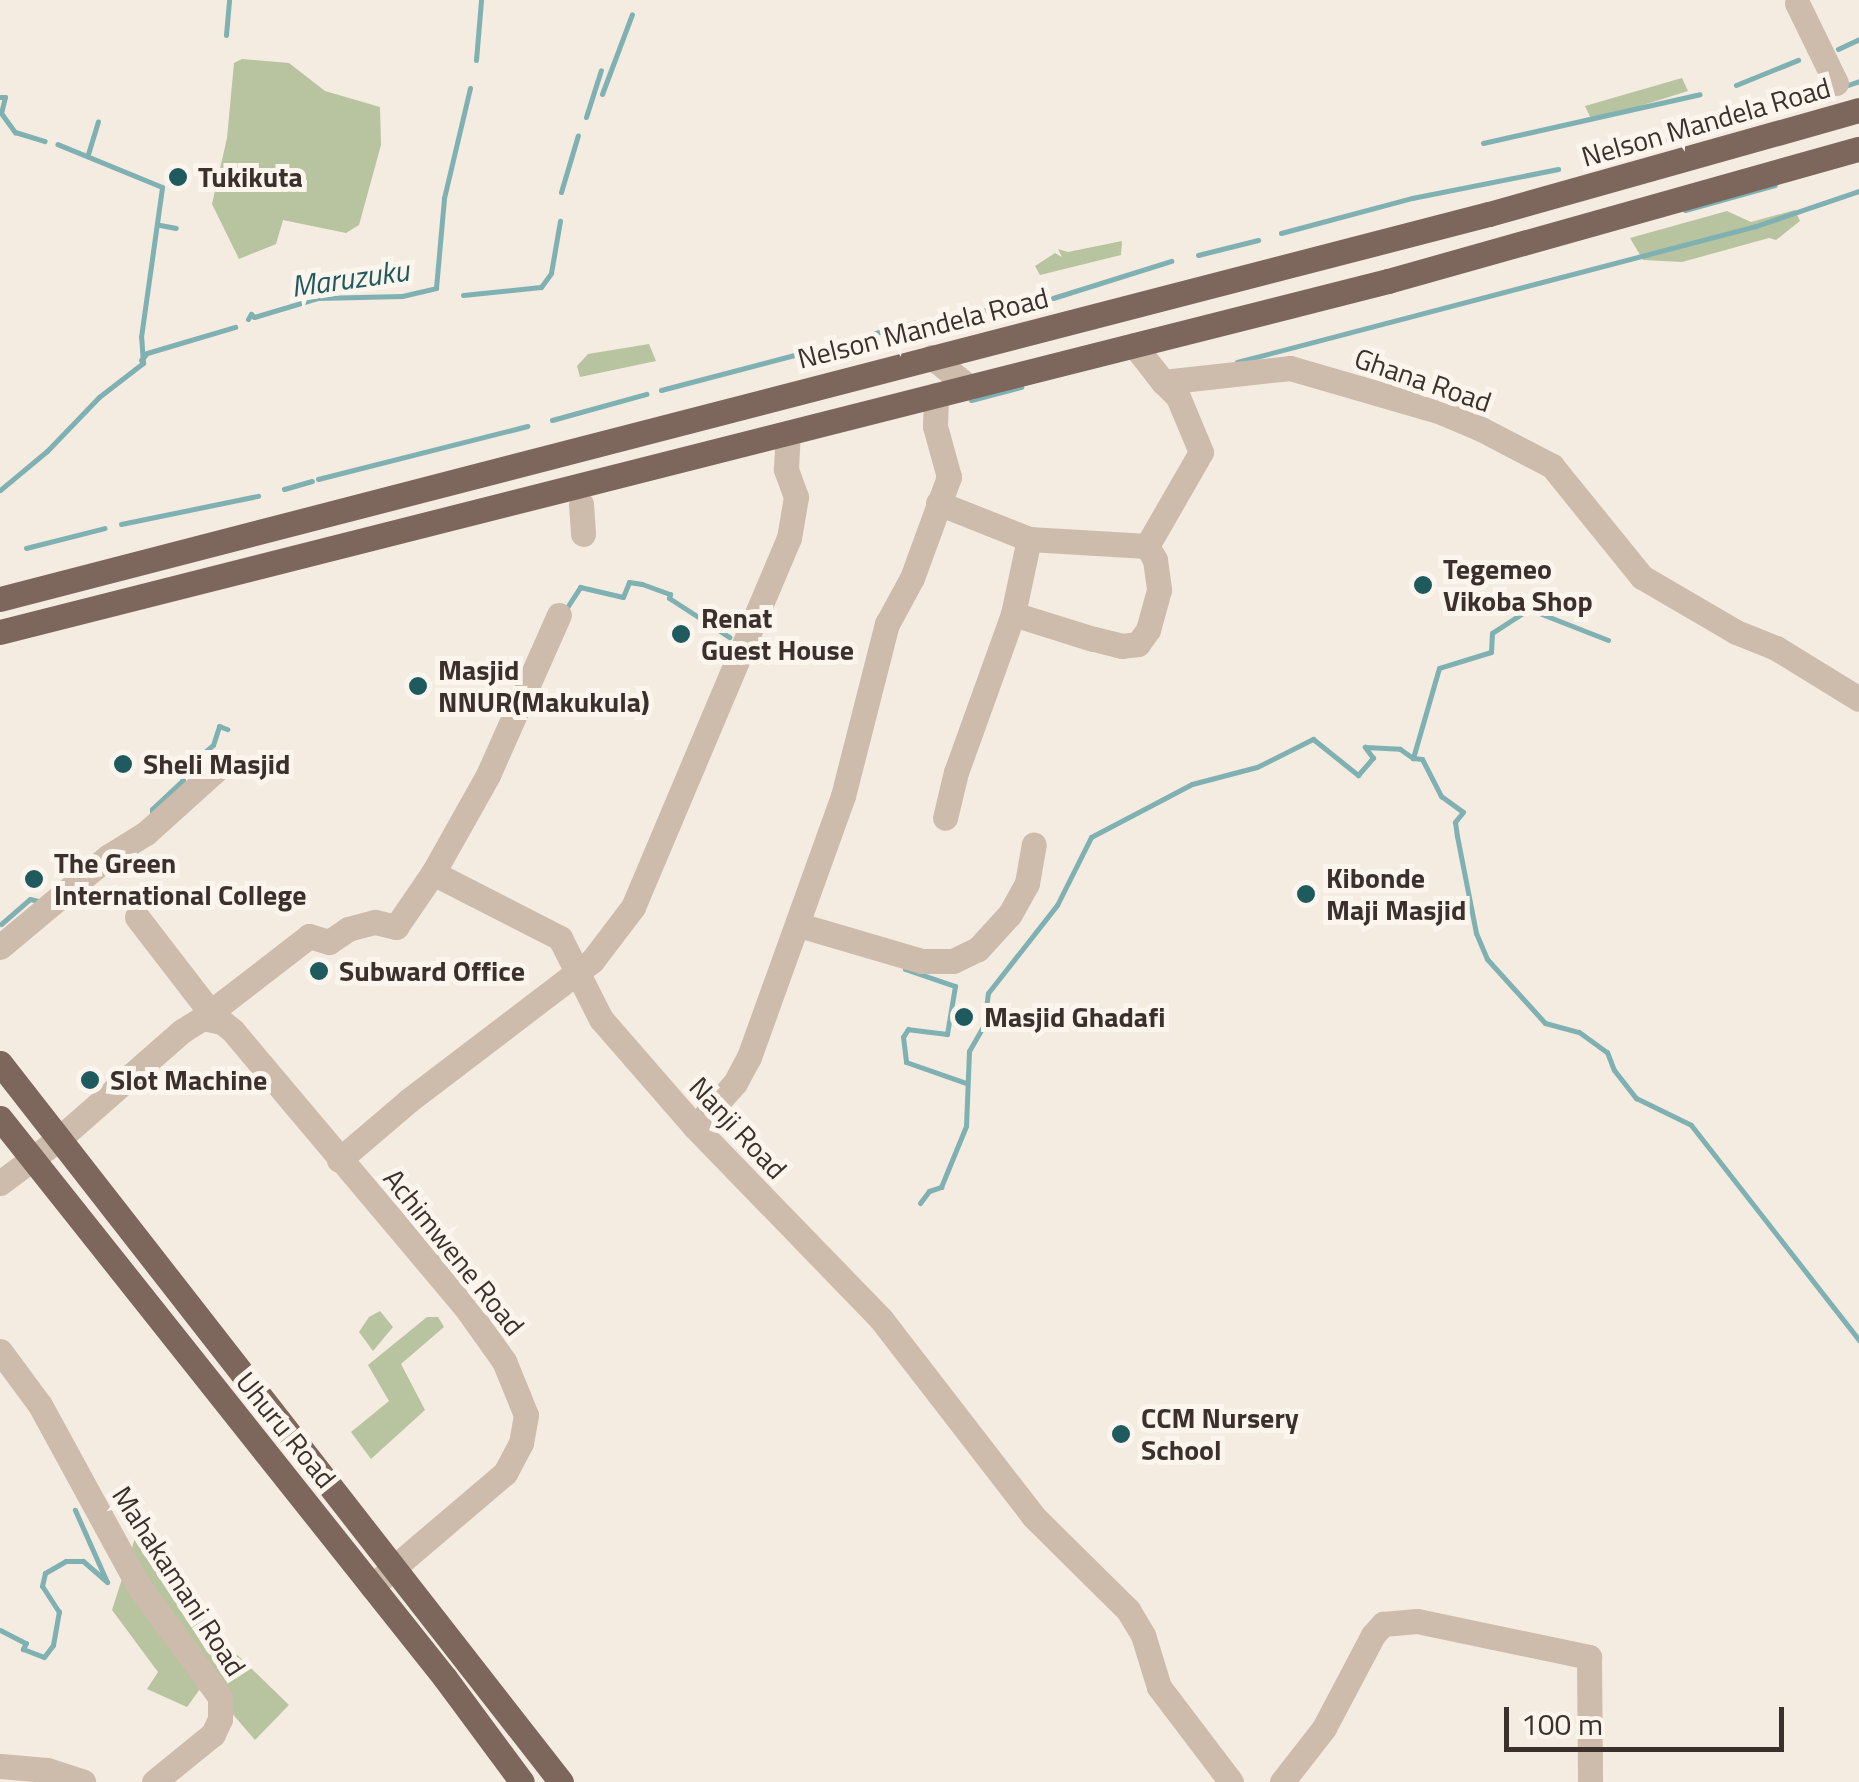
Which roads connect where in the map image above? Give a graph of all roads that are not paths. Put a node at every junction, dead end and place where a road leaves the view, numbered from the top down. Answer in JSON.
{"nodes":[{"id":1,"x":1796,"y":3,"type":"dead end"},
{"id":2,"x":1836,"y":83,"type":"dead end"},
{"id":3,"x":1859,"y":110,"type":"edge"},
{"id":4,"x":1859,"y":148,"type":"edge"},
{"id":5,"x":1134,"y":346,"type":"junction"},
{"id":6,"x":932,"y":357,"type":"junction"},
{"id":7,"x":1174,"y":374,"type":"junction"},
{"id":8,"x":969,"y":387,"type":"junction"},
{"id":9,"x":936,"y":396,"type":"junction"},
{"id":10,"x":788,"y":433,"type":"junction"},
{"id":11,"x":938,"y":502,"type":"junction"},
{"id":12,"x":581,"y":504,"type":"dead end"},
{"id":13,"x":582,"y":534,"type":"dead end"},
{"id":14,"x":1030,"y":538,"type":"junction"},
{"id":15,"x":1148,"y":546,"type":"junction"},
{"id":16,"x":0,"y":599,"type":"edge"},
{"id":17,"x":1013,"y":614,"type":"junction"},
{"id":18,"x":559,"y":615,"type":"dead end"},
{"id":19,"x":0,"y":632,"type":"edge"},
{"id":20,"x":1859,"y":699,"type":"edge"},
{"id":21,"x":217,"y":770,"type":"dead end"},
{"id":22,"x":945,"y":818,"type":"dead end"},
{"id":23,"x":1034,"y":845,"type":"dead end"},
{"id":24,"x":433,"y":873,"type":"junction"},
{"id":25,"x":138,"y":918,"type":"dead end"},
{"id":26,"x":799,"y":925,"type":"junction"},
{"id":27,"x":0,"y":947,"type":"edge"},
{"id":28,"x":575,"y":973,"type":"junction"},
{"id":29,"x":207,"y":1015,"type":"junction"},
{"id":30,"x":0,"y":1063,"type":"edge"},
{"id":31,"x":0,"y":1118,"type":"edge"},
{"id":32,"x":695,"y":1127,"type":"junction"},
{"id":33,"x":60,"y":1138,"type":"junction"},
{"id":34,"x":33,"y":1160,"type":"junction"},
{"id":35,"x":339,"y":1160,"type":"junction"},
{"id":36,"x":0,"y":1184,"type":"edge"},
{"id":37,"x":0,"y":1351,"type":"edge"},
{"id":38,"x":394,"y":1568,"type":"junction"},
{"id":39,"x":372,"y":1586,"type":"junction"},
{"id":40,"x":0,"y":1766,"type":"edge"},
{"id":41,"x":159,"y":1781,"type":"edge"},
{"id":42,"x":83,"y":1782,"type":"edge"},
{"id":43,"x":522,"y":1782,"type":"edge"},
{"id":44,"x":561,"y":1782,"type":"edge"},
{"id":45,"x":1231,"y":1782,"type":"edge"},
{"id":46,"x":1282,"y":1782,"type":"edge"},
{"id":47,"x":1590,"y":1782,"type":"edge"}],
"edges":[{"from":1,"to":2,"type":"street"},
{"from":3,"to":6,"type":"main road","name":"Nelson Mandela Road"},
{"from":4,"to":5,"type":"main road"},
{"from":5,"to":7,"type":"street"},
{"from":5,"to":8,"type":"main road"},
{"from":6,"to":8,"type":"street"},
{"from":6,"to":16,"type":"main road","name":"Nelson Mandela Road"},
{"from":7,"to":15,"type":"street"},
{"from":7,"to":20,"type":"street","name":"Ghana Road"},
{"from":8,"to":9,"type":"main road"},
{"from":9,"to":10,"type":"main road"},
{"from":9,"to":11,"type":"street"},
{"from":10,"to":19,"type":"main road"},
{"from":10,"to":28,"type":"street"},
{"from":11,"to":14,"type":"street"},
{"from":11,"to":26,"type":"street"},
{"from":12,"to":13,"type":"street"},
{"from":14,"to":15,"type":"street"},
{"from":14,"to":17,"type":"street"},
{"from":15,"to":17,"type":"street"},
{"from":17,"to":22,"type":"street"},
{"from":18,"to":24,"type":"street"},
{"from":21,"to":27,"type":"street"},
{"from":23,"to":26,"type":"street"},
{"from":24,"to":28,"type":"street","name":"Nanji Road"},
{"from":24,"to":29,"type":"street"},
{"from":25,"to":29,"type":"street","name":"Achimwene Road"},
{"from":26,"to":32,"type":"street"},
{"from":28,"to":32,"type":"street","name":"Nanji Road"},
{"from":28,"to":35,"type":"street"},
{"from":29,"to":33,"type":"street"},
{"from":29,"to":35,"type":"street","name":"Achimwene Road"},
{"from":30,"to":33,"type":"main road","name":"Uhuru Road"},
{"from":31,"to":34,"type":"main road","name":"Uhuru Road"},
{"from":32,"to":45,"type":"street","name":"Nanji Road"},
{"from":33,"to":34,"type":"street"},
{"from":33,"to":38,"type":"main road","name":"Uhuru Road"},
{"from":34,"to":36,"type":"street"},
{"from":34,"to":39,"type":"main road","name":"Uhuru Road"},
{"from":35,"to":38,"type":"street","name":"Achimwene Road"},
{"from":37,"to":41,"type":"street","name":"Mahakamani Road"},
{"from":38,"to":39,"type":"street","name":"Achimwene Road"},
{"from":38,"to":44,"type":"main road","name":"Uhuru Road"},
{"from":39,"to":43,"type":"main road","name":"Uhuru Road"},
{"from":40,"to":42,"type":"street"},
{"from":46,"to":47,"type":"street"}]}
